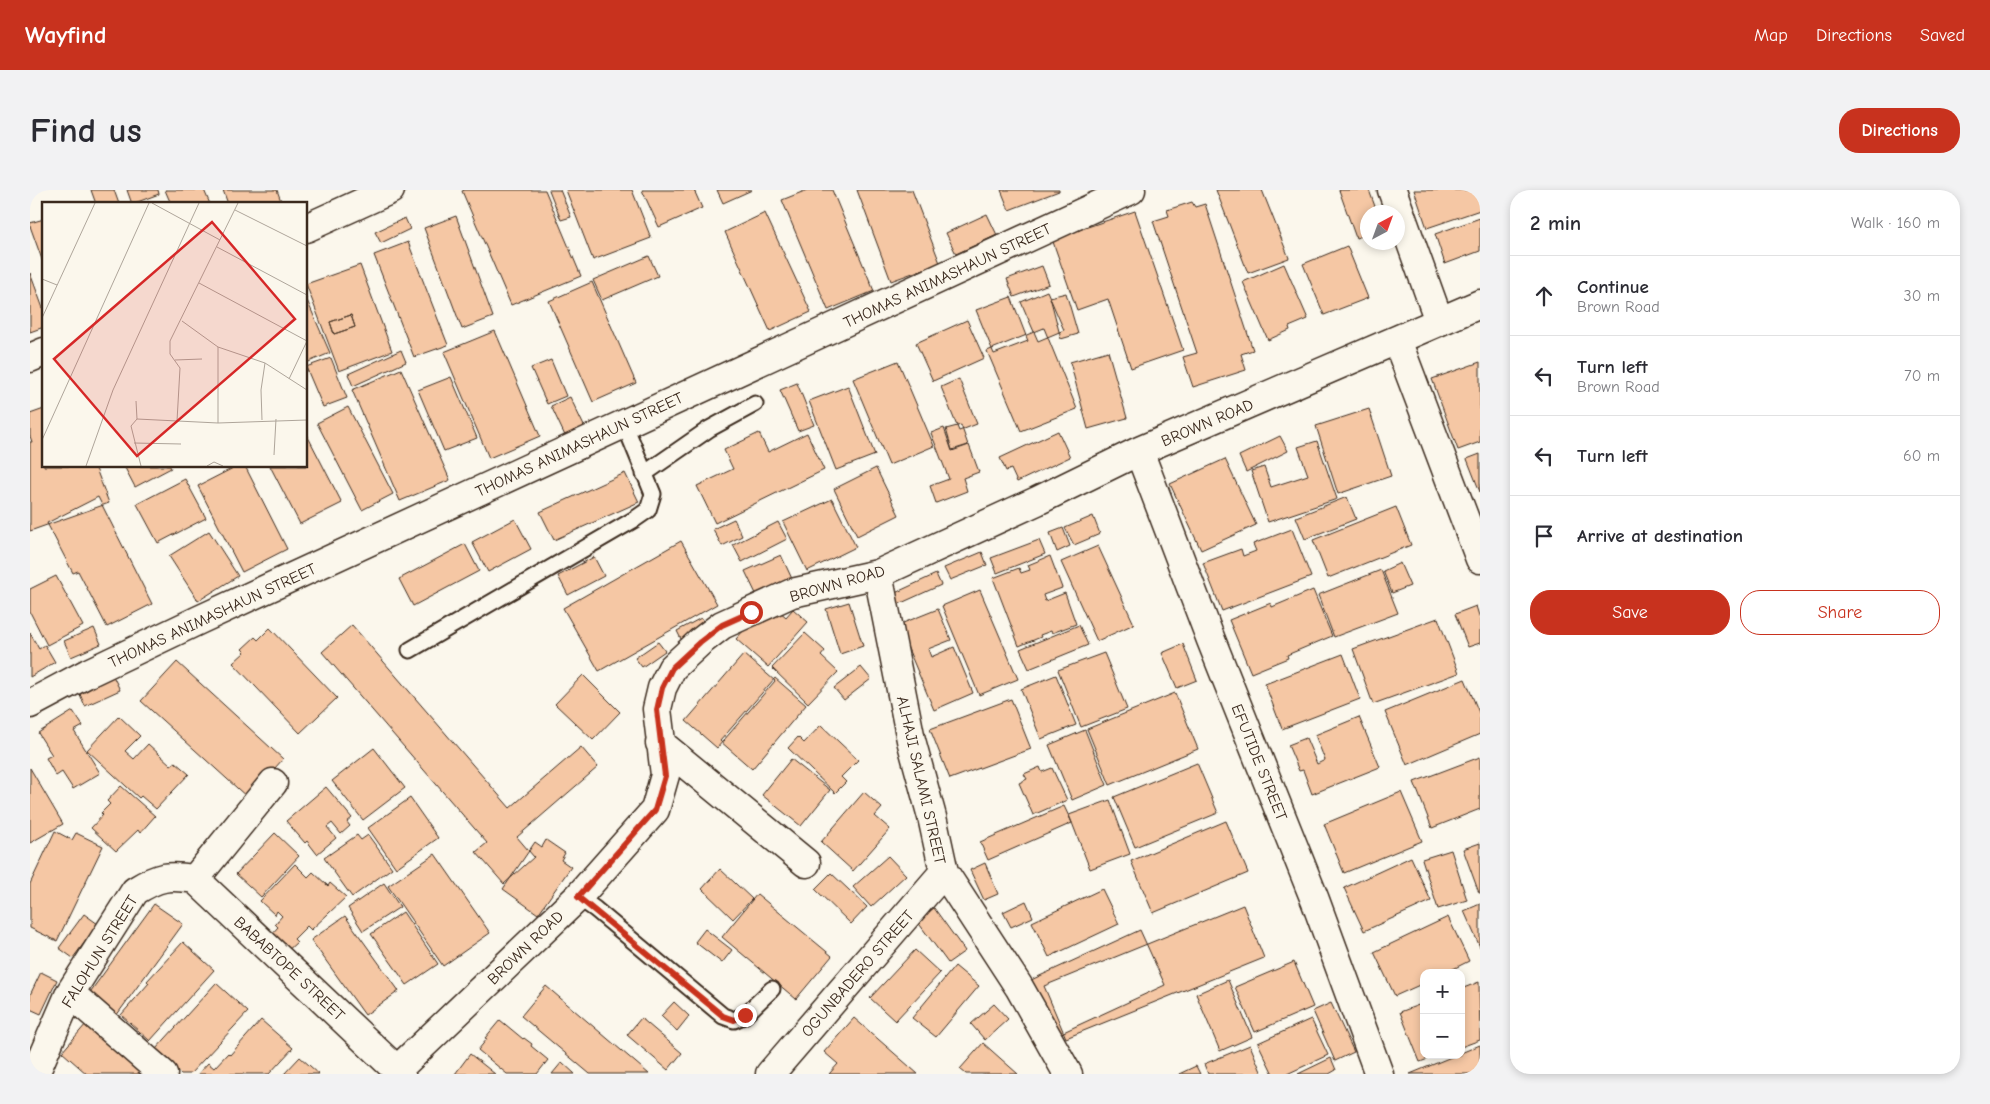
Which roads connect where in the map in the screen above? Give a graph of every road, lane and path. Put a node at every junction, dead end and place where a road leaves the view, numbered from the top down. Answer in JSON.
{"nodes":[{"id":1,"x":390,"y":190,"type":"edge"},
{"id":2,"x":1131,"y":190,"type":"edge"},
{"id":3,"x":1392,"y":190,"type":"edge"},
{"id":4,"x":308,"y":227,"type":"edge"},
{"id":5,"x":1480,"y":304,"type":"edge"},
{"id":6,"x":1439,"y":321,"type":"junction"},
{"id":7,"x":1397,"y":340,"type":"junction"},
{"id":8,"x":42,"y":353,"type":"edge"},
{"id":9,"x":30,"y":358,"type":"edge"},
{"id":10,"x":755,"y":404,"type":"dead end"},
{"id":11,"x":624,"y":423,"type":"junction"},
{"id":12,"x":1139,"y":451,"type":"junction"},
{"id":13,"x":644,"y":474,"type":"junction"},
{"id":14,"x":1480,"y":559,"type":"edge"},
{"id":15,"x":878,"y":574,"type":"junction"},
{"id":16,"x":410,"y":650,"type":"dead end"},
{"id":17,"x":30,"y":704,"type":"edge"},
{"id":18,"x":660,"y":744,"type":"junction"},
{"id":19,"x":272,"y":783,"type":"dead end"},
{"id":20,"x":806,"y":863,"type":"dead end"},
{"id":21,"x":944,"y":872,"type":"junction"},
{"id":22,"x":184,"y":877,"type":"junction"},
{"id":23,"x":578,"y":897,"type":"junction"},
{"id":24,"x":772,"y":989,"type":"dead end"},
{"id":25,"x":70,"y":992,"type":"junction"},
{"id":26,"x":399,"y":1072,"type":"edge"},
{"id":27,"x":35,"y":1074,"type":"edge"},
{"id":28,"x":163,"y":1074,"type":"edge"},
{"id":29,"x":770,"y":1074,"type":"edge"},
{"id":30,"x":1068,"y":1074,"type":"edge"},
{"id":31,"x":1379,"y":1074,"type":"edge"}],
"edges":[{"from":1,"to":4,"type":"street"},
{"from":2,"to":11,"type":"street","name":"THOMAS ANIMASHAUN STREET"},
{"from":3,"to":6,"type":"street"},
{"from":5,"to":6,"type":"street","name":"BROWN ROAD"},
{"from":6,"to":7,"type":"street","name":"BROWN ROAD"},
{"from":7,"to":12,"type":"street","name":"BROWN ROAD"},
{"from":7,"to":14,"type":"street"},
{"from":8,"to":9,"type":"street"},
{"from":10,"to":13,"type":"lane"},
{"from":11,"to":13,"type":"lane"},
{"from":11,"to":17,"type":"street","name":"THOMAS ANIMASHAUN STREET"},
{"from":12,"to":15,"type":"street","name":"BROWN ROAD"},
{"from":12,"to":31,"type":"street","name":"EFUTIDE STREET"},
{"from":13,"to":16,"type":"lane"},
{"from":15,"to":18,"type":"street","name":"BROWN ROAD"},
{"from":15,"to":21,"type":"street","name":"ALHAJI SALAMI STREET"},
{"from":18,"to":20,"type":"street"},
{"from":18,"to":23,"type":"street","name":"BROWN ROAD"},
{"from":19,"to":22,"type":"street"},
{"from":21,"to":29,"type":"street","name":"OGUNBADERO STREET"},
{"from":21,"to":30,"type":"street","name":"ALHAJI SALAMI STREET"},
{"from":22,"to":25,"type":"street","name":"FALOHUN STREET"},
{"from":22,"to":26,"type":"street","name":"BABABTOPE STREET"},
{"from":23,"to":24,"type":"lane"},
{"from":23,"to":26,"type":"street","name":"BROWN ROAD"},
{"from":25,"to":27,"type":"street","name":"FALOHUN STREET"},
{"from":25,"to":28,"type":"street"}]}
